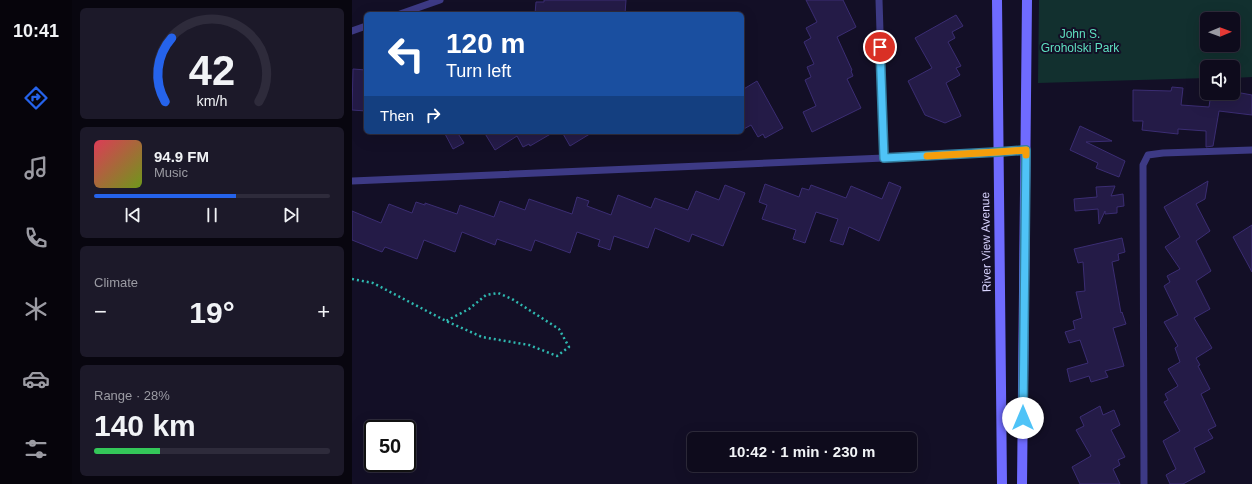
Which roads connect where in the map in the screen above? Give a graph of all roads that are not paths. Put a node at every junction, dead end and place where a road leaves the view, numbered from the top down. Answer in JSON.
{"nodes":[{"id":1,"x":440,"y":0,"type":"edge"},
{"id":2,"x":879,"y":0,"type":"edge"},
{"id":3,"x":997,"y":0,"type":"edge"},
{"id":4,"x":1027,"y":0,"type":"edge"},
{"id":5,"x":406,"y":12,"type":"edge"},
{"id":6,"x":364,"y":27,"type":"edge"},
{"id":7,"x":352,"y":31,"type":"edge"},
{"id":8,"x":1026,"y":150,"type":"junction"},
{"id":9,"x":1252,"y":150,"type":"edge"},
{"id":10,"x":998,"y":152,"type":"junction"},
{"id":11,"x":884,"y":158,"type":"junction"},
{"id":12,"x":352,"y":180,"type":"edge"},
{"id":13,"x":1002,"y":484,"type":"edge"},
{"id":14,"x":1022,"y":484,"type":"edge"},
{"id":15,"x":1144,"y":484,"type":"edge"}],
"edges":[{"from":1,"to":5,"type":"lane"},
{"from":2,"to":11,"type":"lane"},
{"from":3,"to":10,"type":"main road","name":"River View Avenue"},
{"from":4,"to":8,"type":"main road"},
{"from":6,"to":7,"type":"lane"},
{"from":8,"to":10,"type":"lane"},
{"from":8,"to":14,"type":"main road"},
{"from":9,"to":15,"type":"lane"},
{"from":10,"to":11,"type":"lane"},
{"from":10,"to":13,"type":"main road","name":"River View Avenue"},
{"from":11,"to":12,"type":"lane"}]}
